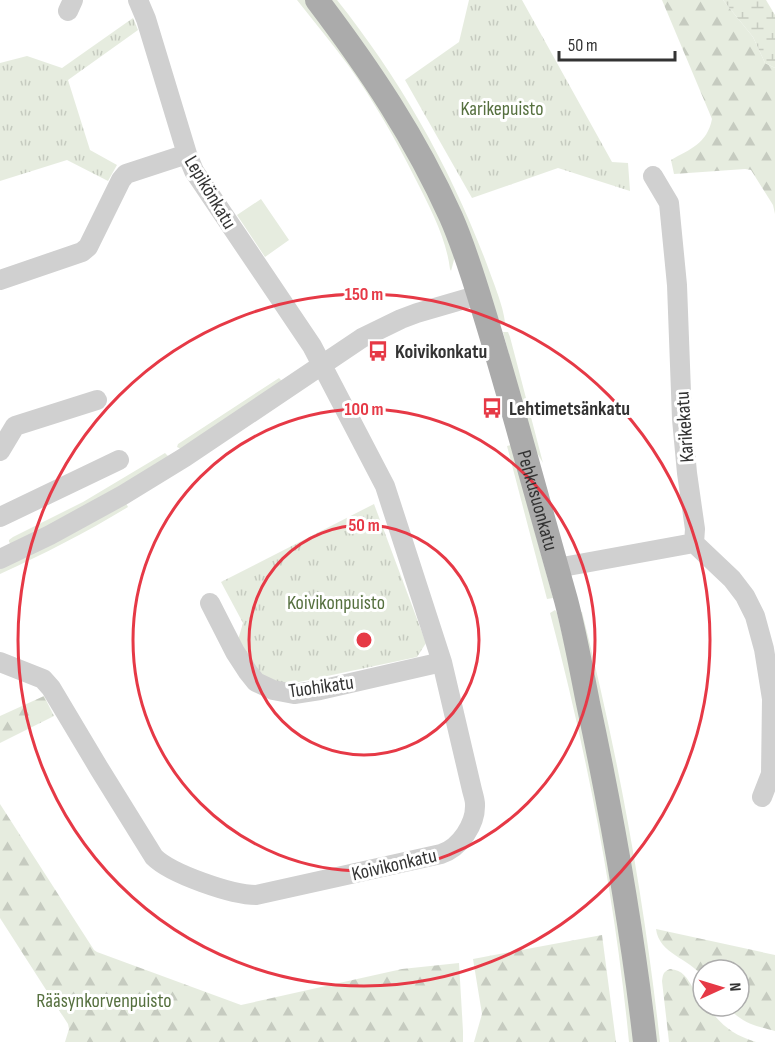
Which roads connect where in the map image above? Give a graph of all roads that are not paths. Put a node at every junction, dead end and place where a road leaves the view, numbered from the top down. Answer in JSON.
{"nodes":[{"id":1,"x":138,"y":0,"type":"edge"},
{"id":2,"x":317,"y":0,"type":"edge"},
{"id":3,"x":187,"y":154,"type":"junction"},
{"id":4,"x":653,"y":176,"type":"dead end"},
{"id":5,"x":0,"y":280,"type":"edge"},
{"id":6,"x":479,"y":296,"type":"junction"},
{"id":7,"x":322,"y":364,"type":"junction"},
{"id":8,"x":98,"y":400,"type":"dead end"},
{"id":9,"x":0,"y":451,"type":"edge"},
{"id":10,"x":119,"y":460,"type":"dead end"},
{"id":11,"x":0,"y":517,"type":"edge"},
{"id":12,"x":694,"y":543,"type":"junction"},
{"id":13,"x":2,"y":553,"type":"edge"},
{"id":14,"x":557,"y":568,"type":"junction"},
{"id":15,"x":210,"y":603,"type":"dead end"},
{"id":16,"x":0,"y":662,"type":"edge"},
{"id":17,"x":442,"y":662,"type":"junction"},
{"id":18,"x":762,"y":797,"type":"dead end"},
{"id":19,"x":645,"y":1042,"type":"edge"}],
"edges":[{"from":1,"to":3,"type":"street","name":"Lepikönkatu"},
{"from":2,"to":6,"type":"main road","name":"Pehkusuonkatu"},
{"from":3,"to":5,"type":"street"},
{"from":3,"to":7,"type":"street","name":"Lepikönkatu"},
{"from":4,"to":12,"type":"street","name":"Karikekatu"},
{"from":6,"to":7,"type":"street"},
{"from":6,"to":14,"type":"main road","name":"Pehkusuonkatu"},
{"from":7,"to":13,"type":"street"},
{"from":7,"to":17,"type":"street","name":"Koivikonkatu"},
{"from":8,"to":9,"type":"street"},
{"from":10,"to":11,"type":"street"},
{"from":12,"to":14,"type":"street"},
{"from":12,"to":18,"type":"street"},
{"from":14,"to":19,"type":"main road","name":"Pehkusuonkatu"},
{"from":15,"to":17,"type":"street","name":"Tuohikatu"},
{"from":16,"to":17,"type":"street","name":"Koivikonkatu"}]}
